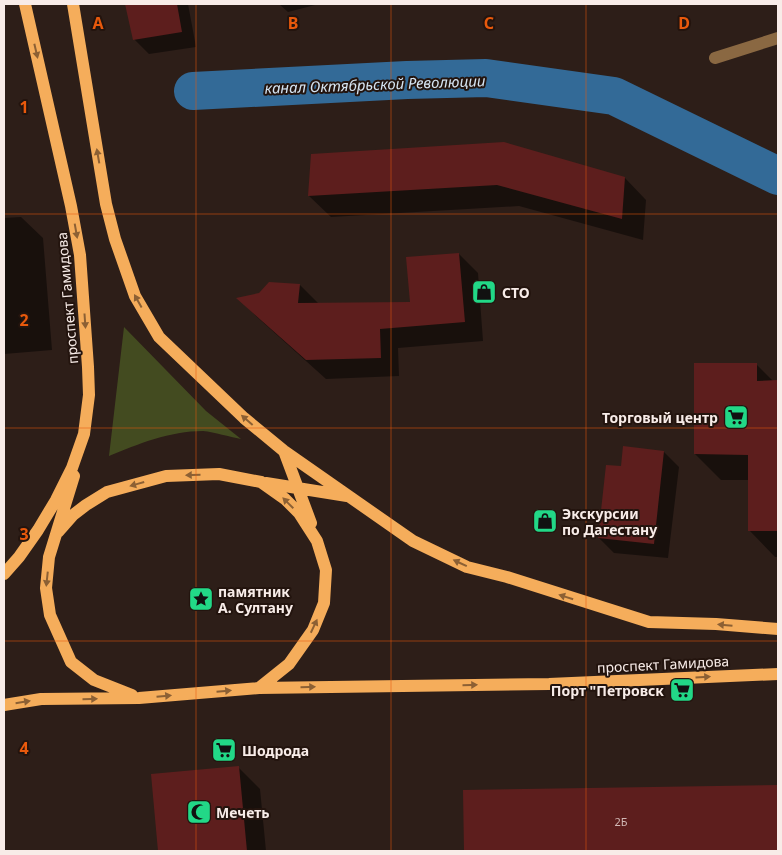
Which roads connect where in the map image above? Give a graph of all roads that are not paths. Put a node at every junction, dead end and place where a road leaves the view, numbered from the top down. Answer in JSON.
{"nodes":[{"id":1,"x":25,"y":4,"type":"edge"},
{"id":2,"x":73,"y":4,"type":"edge"},
{"id":3,"x":778,"y":38,"type":"edge"},
{"id":4,"x":715,"y":58,"type":"dead end"},
{"id":5,"x":89,"y":395,"type":"junction"},
{"id":6,"x":284,"y":451,"type":"junction"},
{"id":7,"x":261,"y":482,"type":"junction"},
{"id":8,"x":298,"y":488,"type":"junction"},
{"id":9,"x":107,"y":492,"type":"junction"},
{"id":10,"x":350,"y":497,"type":"junction"},
{"id":11,"x":64,"y":512,"type":"junction"},
{"id":12,"x":38,"y":530,"type":"junction"},
{"id":13,"x":58,"y":532,"type":"junction"},
{"id":14,"x":317,"y":542,"type":"junction"},
{"id":15,"x":4,"y":574,"type":"edge"},
{"id":16,"x":776,"y":629,"type":"edge"},
{"id":17,"x":778,"y":674,"type":"edge"},
{"id":18,"x":259,"y":688,"type":"junction"},
{"id":19,"x":139,"y":698,"type":"junction"},
{"id":20,"x":4,"y":705,"type":"edge"}],
"edges":[{"from":1,"to":5,"type":"main road","name":"проспект Гамидова","one_way":true},
{"from":6,"to":2,"type":"main road","one_way":true},
{"from":3,"to":4,"type":"street"},
{"from":5,"to":11,"type":"main road"},
{"from":5,"to":12,"type":"main road","name":"проспект Гамидова"},
{"from":6,"to":8,"type":"main road"},
{"from":6,"to":10,"type":"main road"},
{"from":7,"to":8,"type":"main road"},
{"from":7,"to":9,"type":"main road","one_way":true},
{"from":14,"to":7,"type":"main road","one_way":true},
{"from":8,"to":10,"type":"main road"},
{"from":8,"to":14,"type":"main road"},
{"from":9,"to":11,"type":"main road"},
{"from":9,"to":13,"type":"main road"},
{"from":16,"to":10,"type":"main road","one_way":true},
{"from":11,"to":12,"type":"main road"},
{"from":11,"to":13,"type":"main road"},
{"from":12,"to":15,"type":"main road","name":"проспект Гамидова"},
{"from":13,"to":19,"type":"main road","one_way":true},
{"from":18,"to":14,"type":"main road","one_way":true},
{"from":18,"to":17,"type":"main road","name":"проспект Гамидова","one_way":true},
{"from":19,"to":18,"type":"main road","one_way":true},
{"from":20,"to":19,"type":"main road","one_way":true}]}
